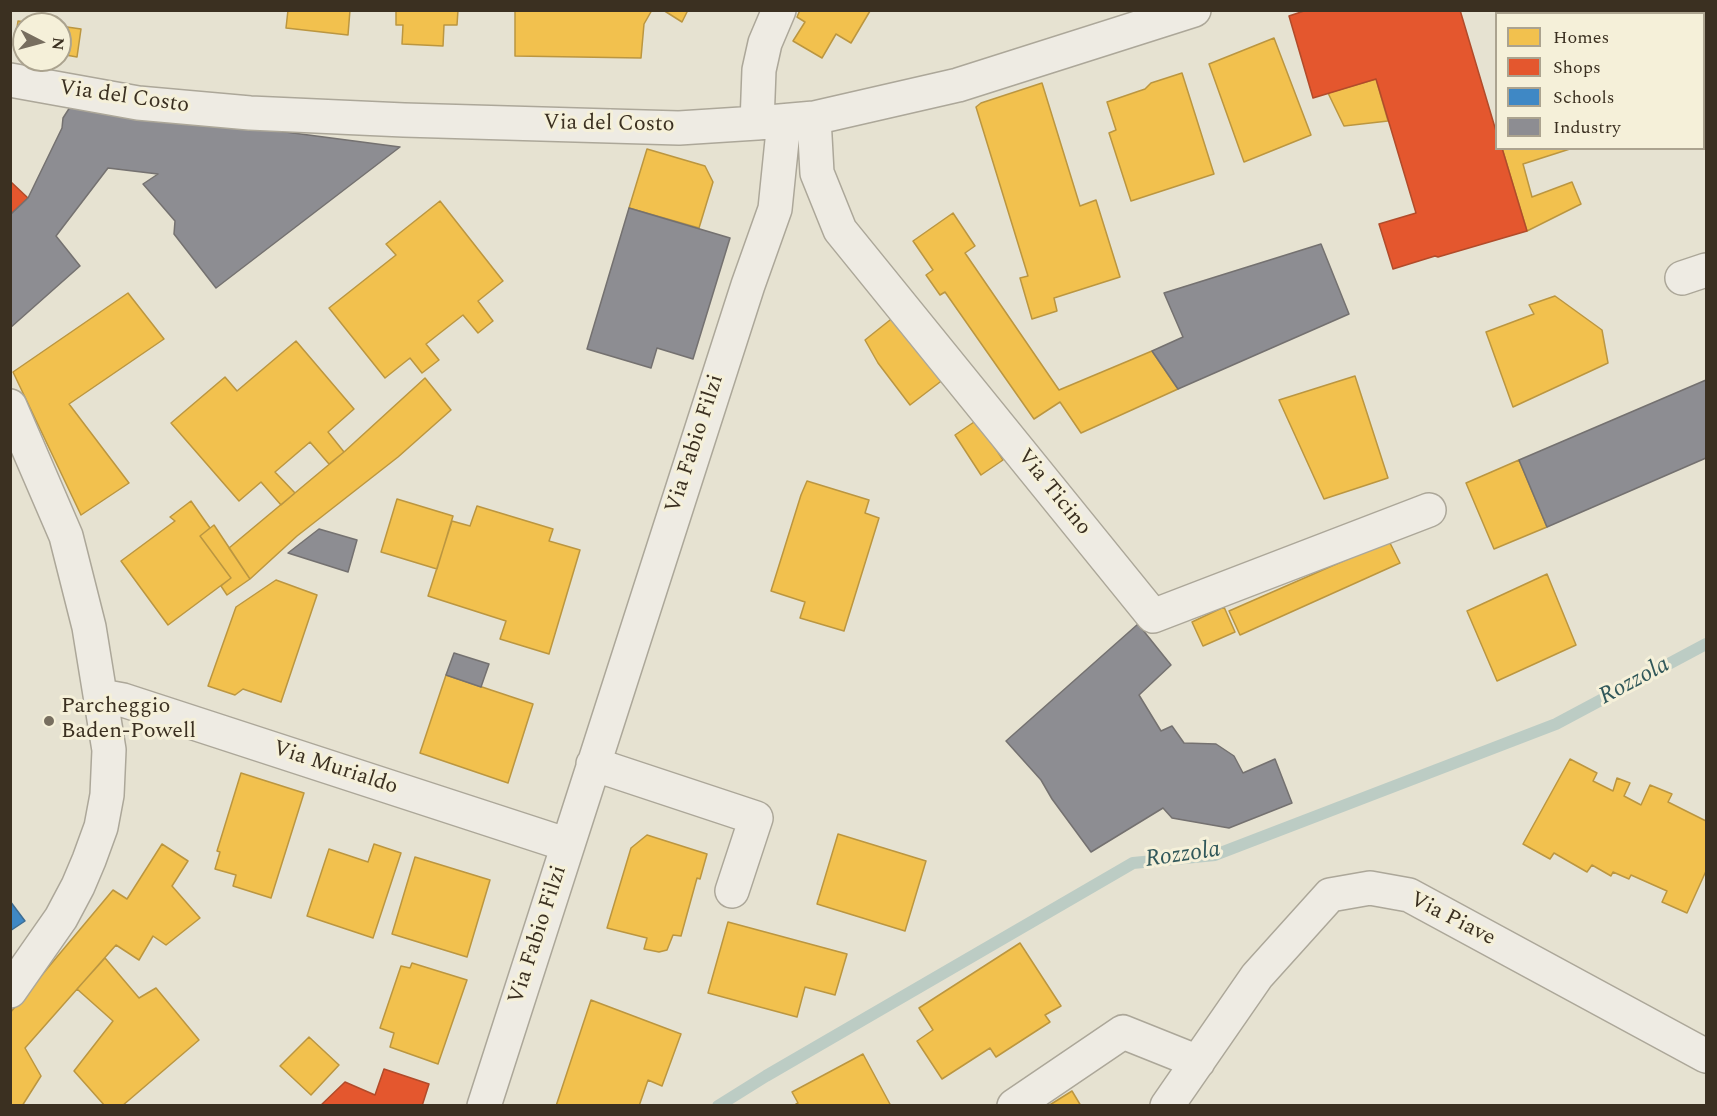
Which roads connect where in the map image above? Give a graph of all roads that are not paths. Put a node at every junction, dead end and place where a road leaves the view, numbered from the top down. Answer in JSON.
{"nodes":[{"id":1,"x":779,"y":10,"type":"edge"},
{"id":2,"x":1194,"y":10,"type":"edge"},
{"id":3,"x":10,"y":80,"type":"edge"},
{"id":4,"x":785,"y":120,"type":"junction"},
{"id":5,"x":10,"y":406,"type":"edge"},
{"id":6,"x":1429,"y":510,"type":"dead end"},
{"id":7,"x":101,"y":696,"type":"junction"},
{"id":8,"x":593,"y":764,"type":"junction"},
{"id":9,"x":568,"y":845,"type":"junction"},
{"id":10,"x":732,"y":891,"type":"dead end"},
{"id":11,"x":10,"y":991,"type":"edge"},
{"id":12,"x":1707,"y":1056,"type":"edge"},
{"id":13,"x":1198,"y":1062,"type":"junction"},
{"id":14,"x":484,"y":1106,"type":"edge"},
{"id":15,"x":1014,"y":1106,"type":"edge"},
{"id":16,"x":1167,"y":1106,"type":"edge"}],
"edges":[{"from":1,"to":4,"type":"street"},
{"from":2,"to":4,"type":"street","name":"Via del Costo"},
{"from":3,"to":4,"type":"street","name":"Via del Costo"},
{"from":4,"to":6,"type":"street","name":"Via Ticino"},
{"from":4,"to":8,"type":"street","name":"Via Fabio Filzi"},
{"from":5,"to":7,"type":"street"},
{"from":7,"to":9,"type":"street","name":"Via Murialdo"},
{"from":7,"to":11,"type":"street"},
{"from":8,"to":9,"type":"street","name":"Via Fabio Filzi"},
{"from":8,"to":10,"type":"street"},
{"from":9,"to":14,"type":"street","name":"Via Fabio Filzi"},
{"from":12,"to":13,"type":"street","name":"Via Piave"},
{"from":13,"to":15,"type":"street"},
{"from":13,"to":16,"type":"street","name":"Via Piave"}]}
